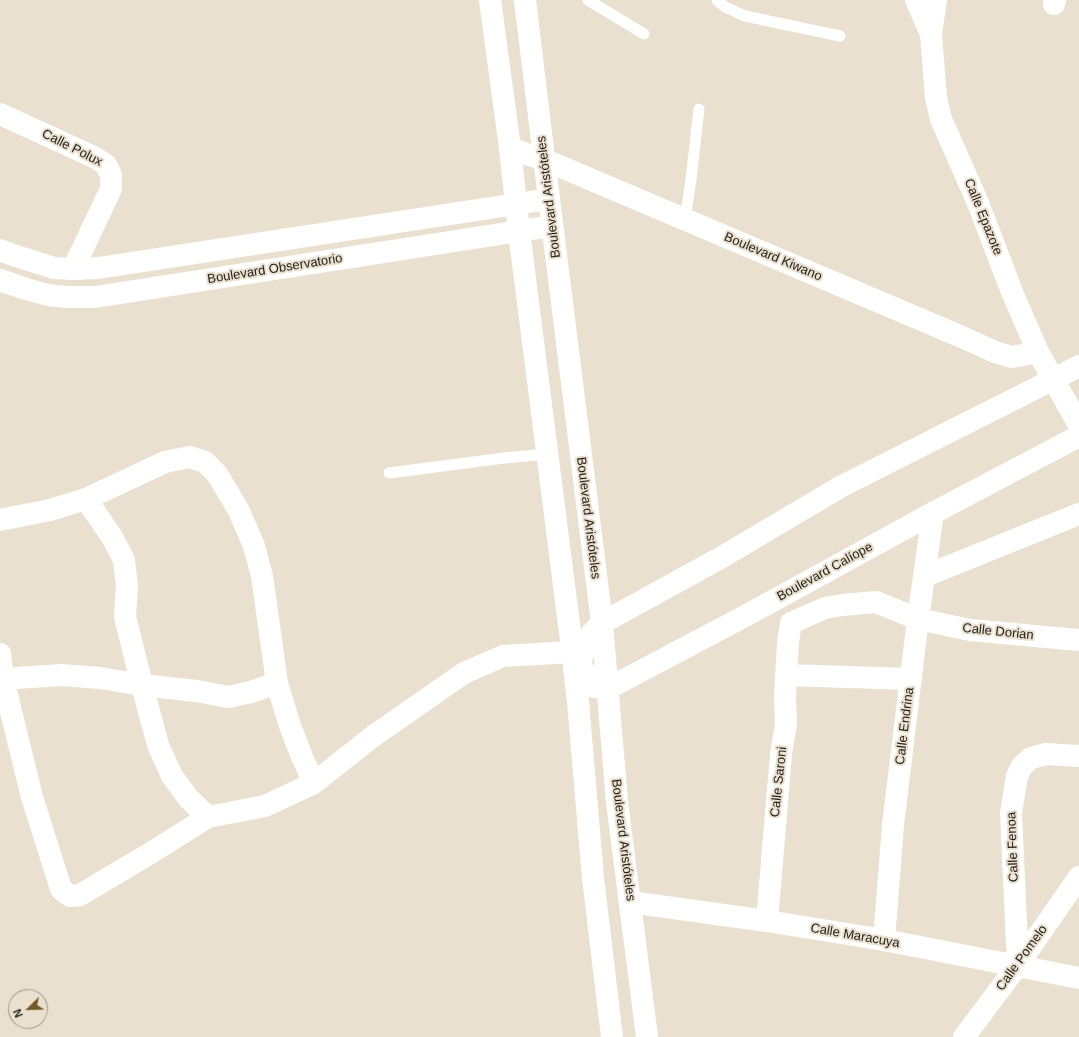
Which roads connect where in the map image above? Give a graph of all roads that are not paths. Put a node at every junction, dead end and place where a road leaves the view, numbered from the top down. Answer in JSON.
{"nodes":[{"id":1,"x":490,"y":0,"type":"edge"},
{"id":2,"x":525,"y":0,"type":"edge"},
{"id":3,"x":588,"y":0,"type":"edge"},
{"id":4,"x":717,"y":0,"type":"edge"},
{"id":5,"x":916,"y":0,"type":"edge"},
{"id":6,"x":936,"y":0,"type":"edge"},
{"id":7,"x":644,"y":34,"type":"dead end"},
{"id":8,"x":931,"y":34,"type":"junction"},
{"id":9,"x":840,"y":36,"type":"dead end"},
{"id":10,"x":699,"y":109,"type":"dead end"},
{"id":11,"x":0,"y":114,"type":"edge"},
{"id":12,"x":510,"y":148,"type":"junction"},
{"id":13,"x":544,"y":160,"type":"junction"},
{"id":14,"x":548,"y":199,"type":"junction"},
{"id":15,"x":516,"y":204,"type":"junction"},
{"id":16,"x":684,"y":219,"type":"junction"},
{"id":17,"x":552,"y":226,"type":"junction"},
{"id":18,"x":519,"y":232,"type":"junction"},
{"id":19,"x":6,"y":252,"type":"edge"},
{"id":20,"x":73,"y":269,"type":"junction"},
{"id":21,"x":0,"y":279,"type":"edge"},
{"id":22,"x":1038,"y":352,"type":"junction"},
{"id":23,"x":1079,"y":366,"type":"edge"},
{"id":24,"x":1054,"y":380,"type":"junction"},
{"id":25,"x":1079,"y":425,"type":"edge"},
{"id":26,"x":1079,"y":436,"type":"edge"},
{"id":27,"x":547,"y":454,"type":"junction"},
{"id":28,"x":389,"y":473,"type":"dead end"},
{"id":29,"x":86,"y":499,"type":"junction"},
{"id":30,"x":933,"y":513,"type":"junction"},
{"id":31,"x":1079,"y":514,"type":"edge"},
{"id":32,"x":0,"y":520,"type":"edge"},
{"id":33,"x":925,"y":576,"type":"junction"},
{"id":34,"x":788,"y":593,"type":"junction"},
{"id":35,"x":918,"y":619,"type":"junction"},
{"id":36,"x":602,"y":624,"type":"junction"},
{"id":37,"x":790,"y":633,"type":"junction"},
{"id":38,"x":1079,"y":640,"type":"edge"},
{"id":39,"x":574,"y":649,"type":"junction"},
{"id":40,"x":0,"y":654,"type":"edge"},
{"id":41,"x":641,"y":671,"type":"junction"},
{"id":42,"x":786,"y":675,"type":"junction"},
{"id":43,"x":2,"y":679,"type":"edge"},
{"id":44,"x":911,"y":679,"type":"junction"},
{"id":45,"x":277,"y":683,"type":"junction"},
{"id":46,"x":142,"y":685,"type":"junction"},
{"id":47,"x":607,"y":689,"type":"junction"},
{"id":48,"x":1079,"y":756,"type":"edge"},
{"id":49,"x":314,"y":783,"type":"junction"},
{"id":50,"x":617,"y":802,"type":"junction"},
{"id":51,"x":208,"y":817,"type":"junction"},
{"id":52,"x":1079,"y":877,"type":"edge"},
{"id":53,"x":630,"y":902,"type":"junction"},
{"id":54,"x":767,"y":921,"type":"junction"},
{"id":55,"x":884,"y":940,"type":"junction"},
{"id":56,"x":1018,"y":966,"type":"junction"},
{"id":57,"x":1079,"y":978,"type":"edge"},
{"id":58,"x":612,"y":1037,"type":"edge"},
{"id":59,"x":647,"y":1037,"type":"edge"},
{"id":60,"x":964,"y":1037,"type":"edge"}],
"edges":[{"from":1,"to":12,"type":"street"},
{"from":2,"to":13,"type":"street","name":"Boulevard Aristóteles"},
{"from":3,"to":7,"type":"lane"},
{"from":4,"to":9,"type":"lane"},
{"from":5,"to":8,"type":"street","name":"Calle Epazote"},
{"from":6,"to":8,"type":"street"},
{"from":8,"to":22,"type":"street","name":"Calle Epazote"},
{"from":10,"to":16,"type":"lane"},
{"from":11,"to":20,"type":"street","name":"Calle Polux"},
{"from":12,"to":13,"type":"street","name":"Boulevard Kiwano"},
{"from":12,"to":15,"type":"street"},
{"from":13,"to":14,"type":"street","name":"Boulevard Aristóteles"},
{"from":13,"to":16,"type":"street","name":"Boulevard Kiwano"},
{"from":14,"to":15,"type":"street"},
{"from":14,"to":17,"type":"street","name":"Boulevard Aristóteles"},
{"from":15,"to":18,"type":"street"},
{"from":15,"to":20,"type":"street"},
{"from":16,"to":22,"type":"street","name":"Boulevard Kiwano"},
{"from":17,"to":18,"type":"street","name":"Boulevard Observatorio"},
{"from":17,"to":36,"type":"street","name":"Boulevard Aristóteles"},
{"from":18,"to":21,"type":"street","name":"Boulevard Observatorio"},
{"from":18,"to":27,"type":"street"},
{"from":19,"to":20,"type":"street"},
{"from":19,"to":21,"type":"street"},
{"from":22,"to":24,"type":"street","name":"Calle Epazote"},
{"from":23,"to":24,"type":"street"},
{"from":24,"to":25,"type":"street","name":"Calle Epazote"},
{"from":24,"to":36,"type":"street"},
{"from":26,"to":30,"type":"street","name":"Boulevard Calíope"},
{"from":27,"to":28,"type":"lane"},
{"from":27,"to":39,"type":"street"},
{"from":29,"to":32,"type":"street"},
{"from":29,"to":45,"type":"street"},
{"from":29,"to":46,"type":"street"},
{"from":30,"to":33,"type":"street","name":"Calle Endrina"},
{"from":30,"to":34,"type":"street","name":"Boulevard Calíope"},
{"from":31,"to":33,"type":"street"},
{"from":33,"to":35,"type":"street","name":"Calle Endrina"},
{"from":34,"to":37,"type":"street","name":"Calle Saroni"},
{"from":34,"to":41,"type":"street","name":"Boulevard Calíope"},
{"from":35,"to":37,"type":"street","name":"Calle Dorian"},
{"from":35,"to":38,"type":"street","name":"Calle Dorian"},
{"from":35,"to":44,"type":"street","name":"Calle Endrina"},
{"from":36,"to":39,"type":"street"},
{"from":36,"to":47,"type":"street","name":"Boulevard Aristóteles"},
{"from":37,"to":42,"type":"street","name":"Calle Saroni"},
{"from":39,"to":47,"type":"street"},
{"from":39,"to":49,"type":"street"},
{"from":39,"to":58,"type":"street"},
{"from":40,"to":43,"type":"street"},
{"from":41,"to":47,"type":"street","name":"Boulevard Calíope"},
{"from":41,"to":50,"type":"street"},
{"from":42,"to":44,"type":"street"},
{"from":42,"to":54,"type":"street","name":"Calle Saroni"},
{"from":43,"to":46,"type":"street"},
{"from":43,"to":51,"type":"street"},
{"from":44,"to":55,"type":"street","name":"Calle Endrina"},
{"from":45,"to":46,"type":"street"},
{"from":45,"to":49,"type":"street"},
{"from":46,"to":51,"type":"street"},
{"from":47,"to":50,"type":"street","name":"Boulevard Aristóteles"},
{"from":48,"to":56,"type":"street","name":"Calle Fenoa"},
{"from":49,"to":51,"type":"street"},
{"from":50,"to":53,"type":"street","name":"Boulevard Aristóteles"},
{"from":52,"to":56,"type":"street","name":"Calle Pomelo"},
{"from":53,"to":54,"type":"street","name":"Calle Maracuya"},
{"from":53,"to":59,"type":"street","name":"Boulevard Aristóteles"},
{"from":54,"to":55,"type":"street","name":"Calle Maracuya"},
{"from":55,"to":56,"type":"street","name":"Calle Maracuya"},
{"from":56,"to":57,"type":"street","name":"Calle Maracuya"},
{"from":56,"to":60,"type":"street","name":"Calle Pomelo"}]}
